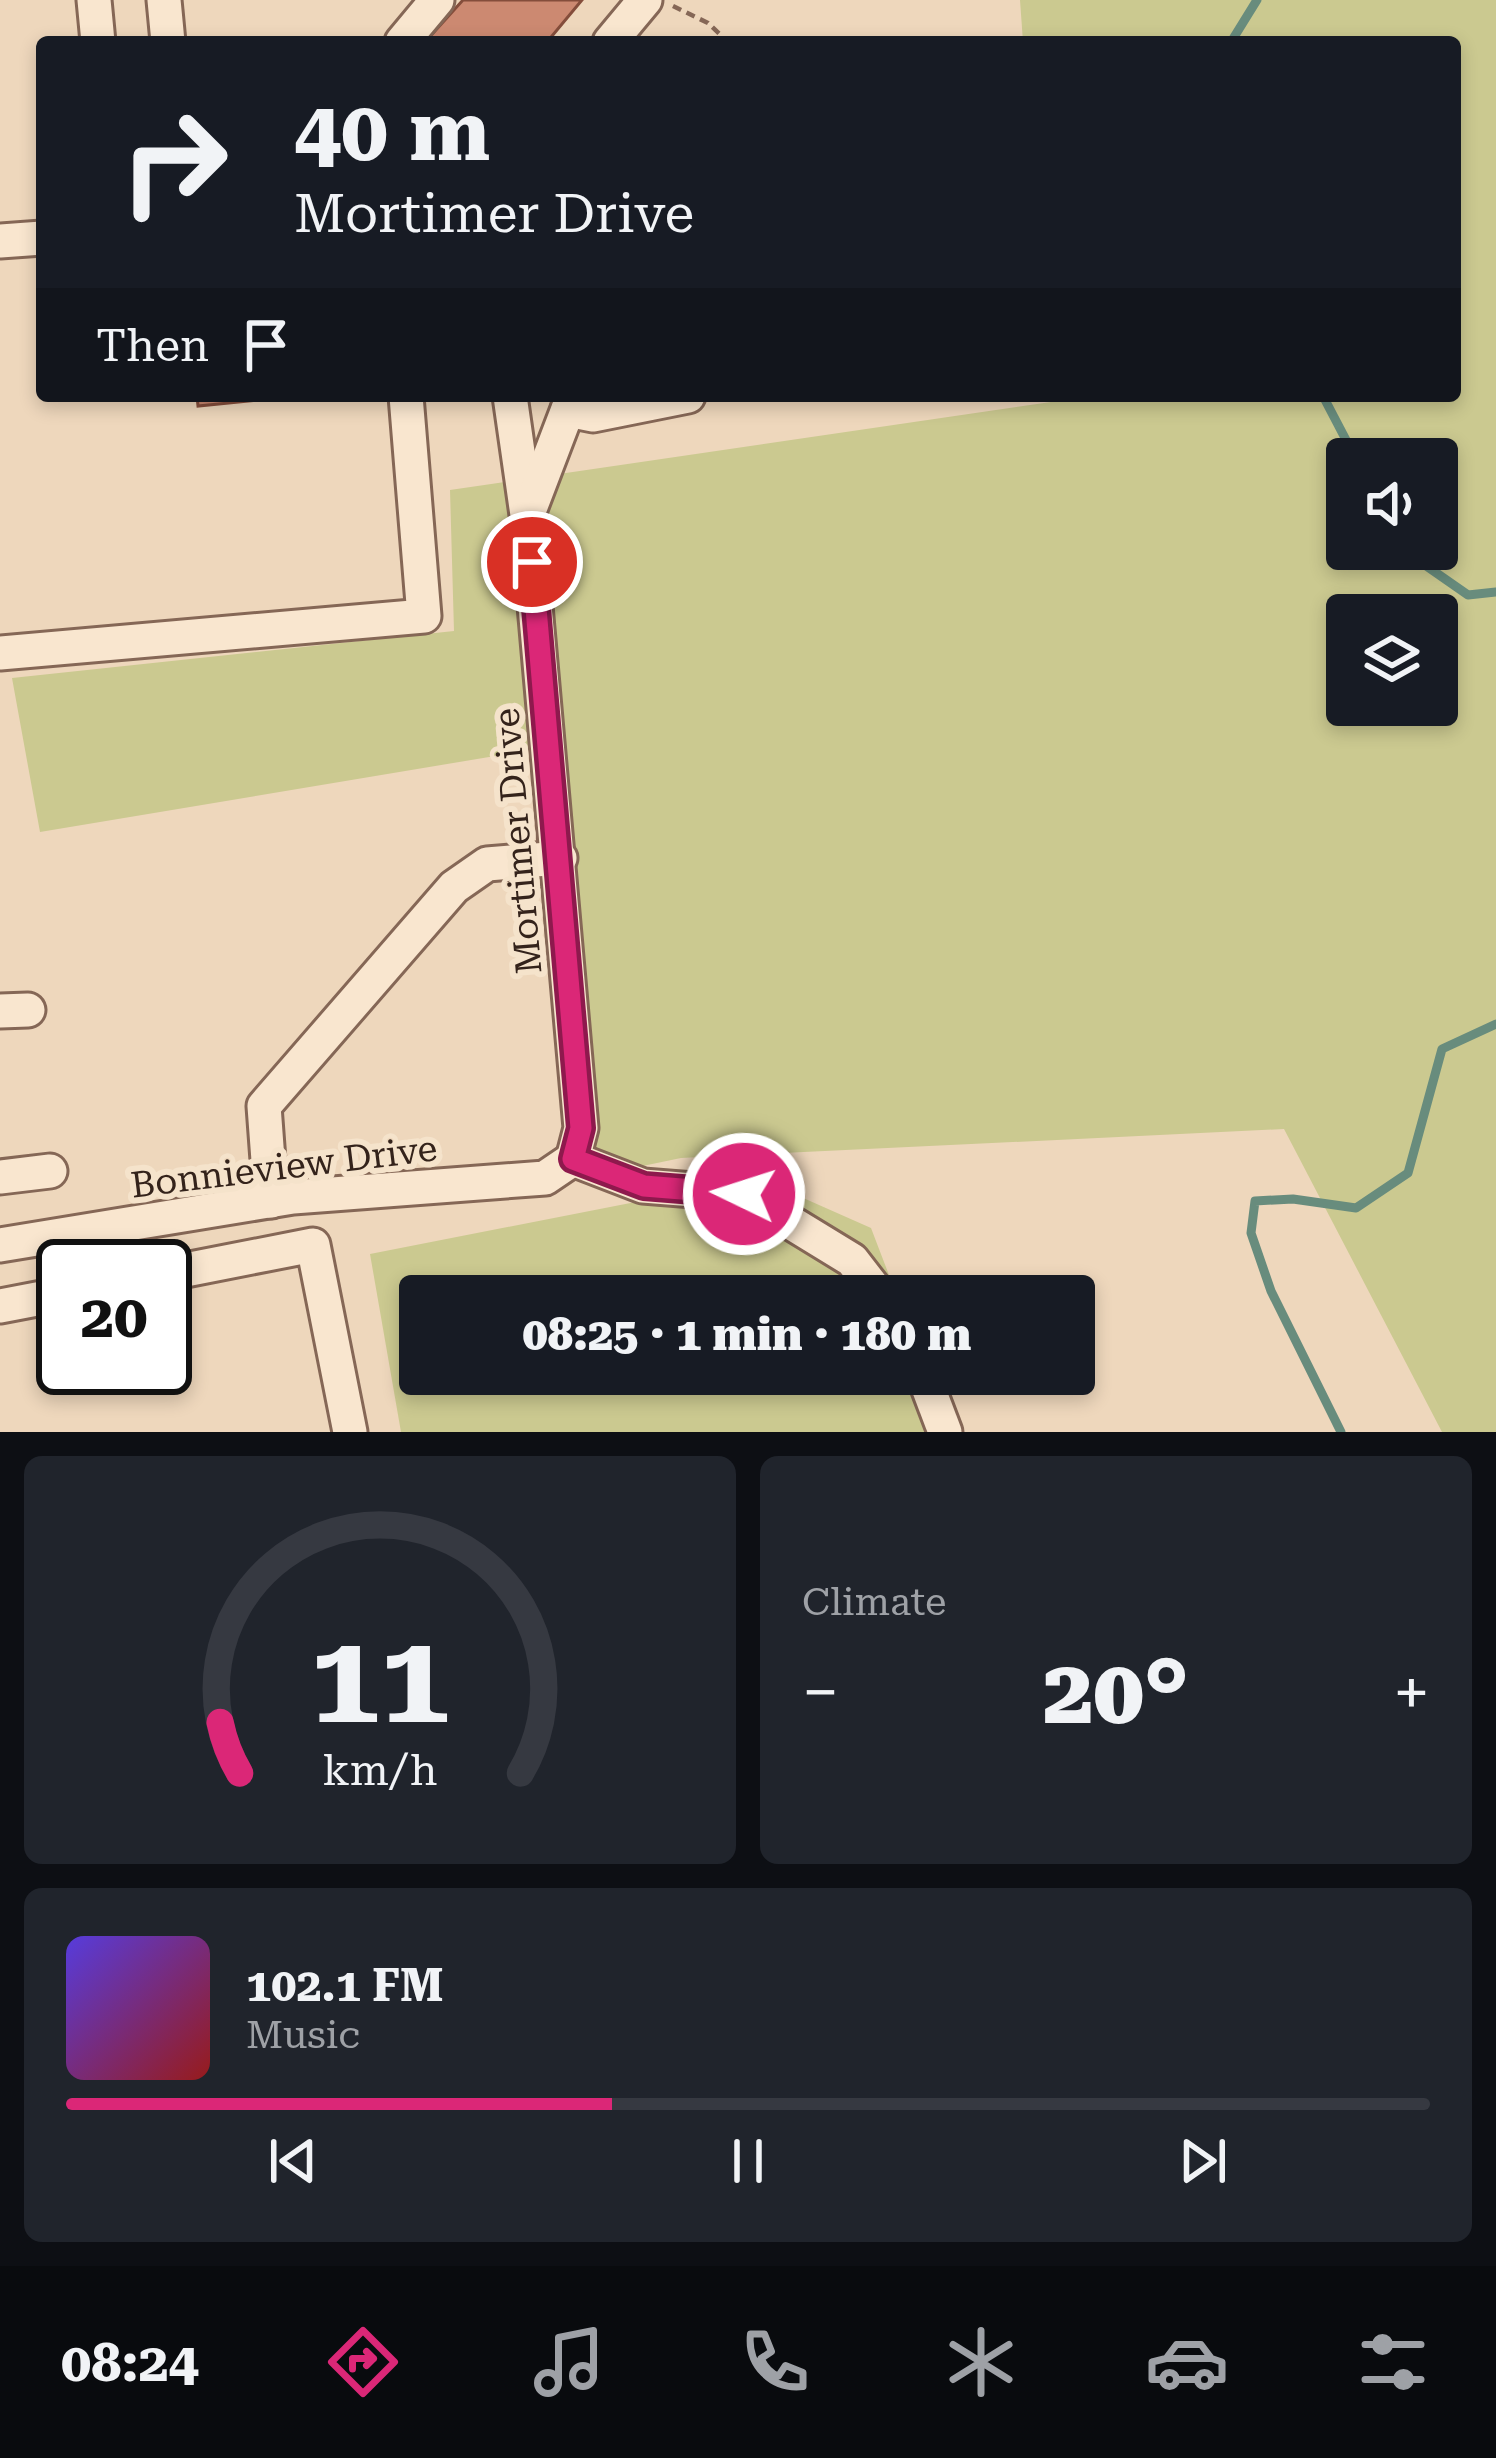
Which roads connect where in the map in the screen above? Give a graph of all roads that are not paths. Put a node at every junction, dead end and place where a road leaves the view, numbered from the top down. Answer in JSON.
{"nodes":[{"id":1,"x":94,"y":0,"type":"edge"},
{"id":2,"x":164,"y":0,"type":"edge"},
{"id":3,"x":437,"y":0,"type":"edge"},
{"id":4,"x":645,"y":0,"type":"edge"},
{"id":5,"x":97,"y":36,"type":"edge"},
{"id":6,"x":167,"y":36,"type":"edge"},
{"id":7,"x":407,"y":36,"type":"edge"},
{"id":8,"x":615,"y":36,"type":"edge"},
{"id":9,"x":36,"y":239,"type":"edge"},
{"id":10,"x":0,"y":242,"type":"edge"},
{"id":11,"x":406,"y":402,"type":"edge"},
{"id":12,"x":511,"y":402,"type":"edge"},
{"id":13,"x":658,"y":402,"type":"edge"},
{"id":14,"x":570,"y":403,"type":"edge"},
{"id":15,"x":527,"y":515,"type":"junction"},
{"id":16,"x":0,"y":653,"type":"edge"},
{"id":17,"x":560,"y":858,"type":"junction"},
{"id":18,"x":573,"y":1159,"type":"junction"},
{"id":19,"x":50,"y":1171,"type":"dead end"},
{"id":20,"x":0,"y":1178,"type":"edge"},
{"id":21,"x":288,"y":1199,"type":"junction"},
{"id":22,"x":0,"y":1245,"type":"edge"},
{"id":23,"x":313,"y":1245,"type":"junction"},
{"id":24,"x":192,"y":1269,"type":"edge"},
{"id":25,"x":864,"y":1275,"type":"edge"},
{"id":26,"x":36,"y":1299,"type":"edge"},
{"id":27,"x":0,"y":1306,"type":"edge"},
{"id":28,"x":931,"y":1395,"type":"edge"},
{"id":29,"x":350,"y":1432,"type":"edge"},
{"id":30,"x":945,"y":1432,"type":"edge"}],
"edges":[{"from":1,"to":5,"type":"street"},
{"from":2,"to":6,"type":"street"},
{"from":3,"to":7,"type":"street"},
{"from":4,"to":8,"type":"street"},
{"from":9,"to":10,"type":"street"},
{"from":11,"to":16,"type":"street"},
{"from":12,"to":15,"type":"street","name":"Mortimer Drive"},
{"from":13,"to":14,"type":"street"},
{"from":14,"to":15,"type":"street","name":"Mortimer Drive"},
{"from":15,"to":17,"type":"street","name":"Mortimer Drive"},
{"from":17,"to":18,"type":"street","name":"Mortimer Drive"},
{"from":17,"to":21,"type":"street"},
{"from":18,"to":21,"type":"street","name":"Bonnieview Drive"},
{"from":18,"to":25,"type":"street"},
{"from":19,"to":20,"type":"street"},
{"from":21,"to":22,"type":"street","name":"Bonnieview Drive"},
{"from":21,"to":23,"type":"street"},
{"from":23,"to":24,"type":"street"},
{"from":23,"to":29,"type":"street"},
{"from":26,"to":27,"type":"street"},
{"from":28,"to":30,"type":"street"}]}
